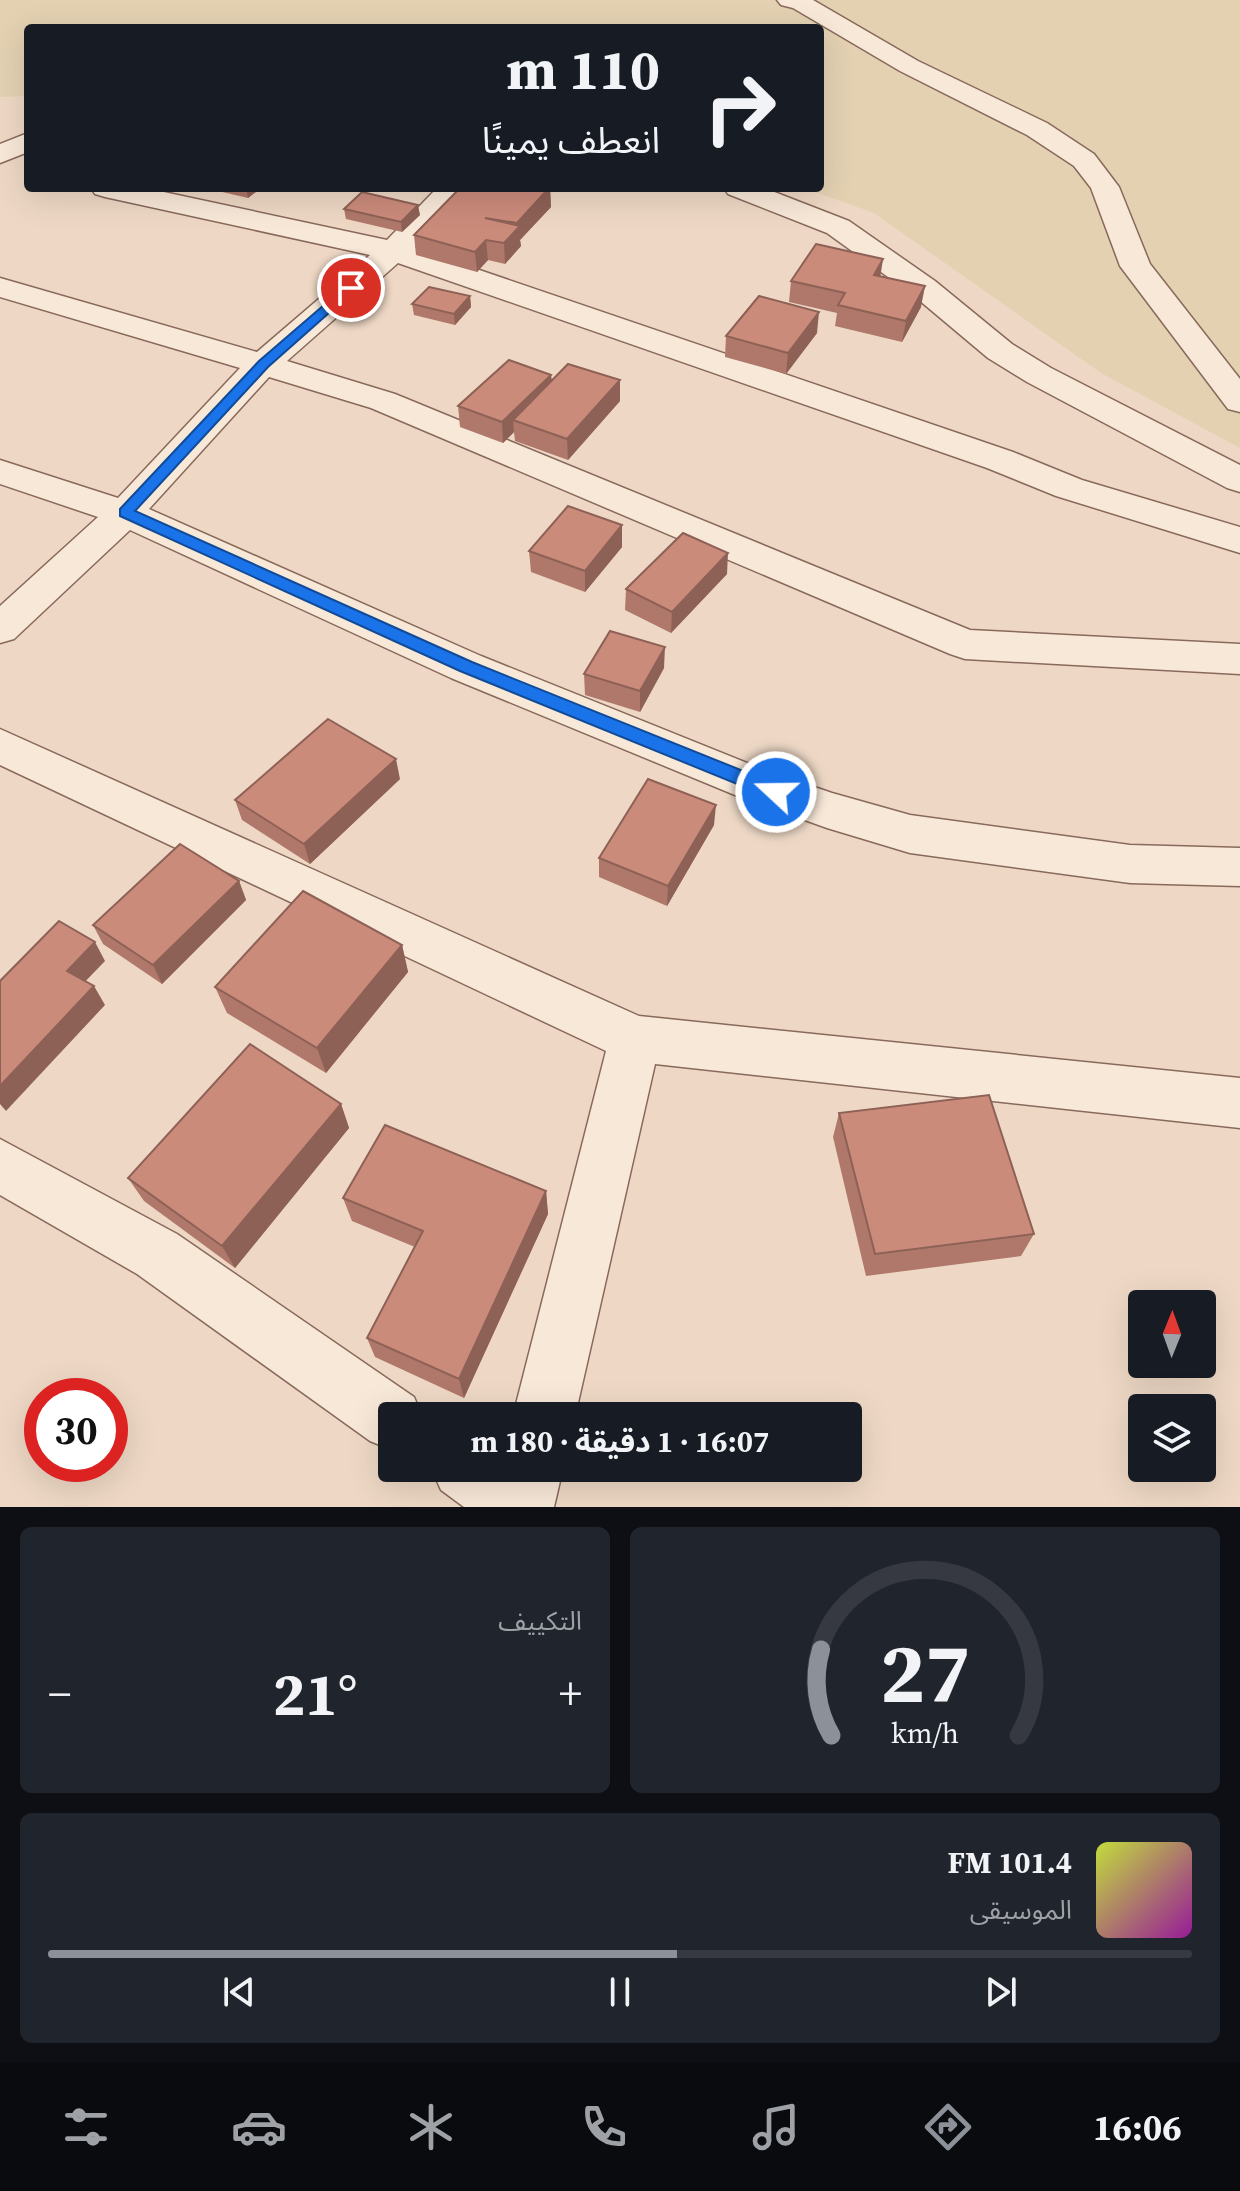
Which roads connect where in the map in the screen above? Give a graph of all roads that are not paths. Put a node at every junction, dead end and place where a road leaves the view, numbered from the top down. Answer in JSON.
{"nodes":[{"id":1,"x":789,"y":0,"type":"edge"},
{"id":2,"x":24,"y":143,"type":"edge"},
{"id":3,"x":0,"y":155,"type":"edge"},
{"id":4,"x":0,"y":165,"type":"edge"},
{"id":5,"x":24,"y":170,"type":"edge"},
{"id":6,"x":123,"y":192,"type":"edge"},
{"id":7,"x":449,"y":192,"type":"edge"},
{"id":8,"x":748,"y":192,"type":"edge"},
{"id":9,"x":394,"y":251,"type":"junction"},
{"id":10,"x":0,"y":287,"type":"edge"},
{"id":11,"x":263,"y":364,"type":"junction"},
{"id":12,"x":1240,"y":402,"type":"edge"},
{"id":13,"x":0,"y":472,"type":"edge"},
{"id":14,"x":1240,"y":480,"type":"edge"},
{"id":15,"x":125,"y":513,"type":"junction"},
{"id":16,"x":1240,"y":540,"type":"edge"},
{"id":17,"x":0,"y":629,"type":"edge"},
{"id":18,"x":1240,"y":659,"type":"edge"},
{"id":19,"x":0,"y":746,"type":"edge"},
{"id":20,"x":1240,"y":867,"type":"edge"},
{"id":21,"x":635,"y":1039,"type":"junction"},
{"id":22,"x":1240,"y":1103,"type":"edge"},
{"id":23,"x":0,"y":1165,"type":"edge"},
{"id":24,"x":547,"y":1402,"type":"edge"},
{"id":25,"x":378,"y":1409,"type":"edge"},
{"id":26,"x":483,"y":1482,"type":"edge"},
{"id":27,"x":527,"y":1482,"type":"edge"},
{"id":28,"x":520,"y":1507,"type":"edge"}],
"edges":[{"from":1,"to":12,"type":"street"},
{"from":2,"to":3,"type":"street"},
{"from":4,"to":5,"type":"street"},
{"from":6,"to":9,"type":"street"},
{"from":7,"to":9,"type":"street"},
{"from":8,"to":14,"type":"street"},
{"from":9,"to":11,"type":"street"},
{"from":9,"to":16,"type":"street"},
{"from":10,"to":11,"type":"street"},
{"from":11,"to":15,"type":"street"},
{"from":11,"to":18,"type":"street"},
{"from":13,"to":15,"type":"street"},
{"from":15,"to":17,"type":"street"},
{"from":15,"to":20,"type":"street"},
{"from":19,"to":21,"type":"street"},
{"from":21,"to":22,"type":"street"},
{"from":21,"to":24,"type":"street"},
{"from":23,"to":25,"type":"street"},
{"from":26,"to":28,"type":"street"},
{"from":27,"to":28,"type":"street"}]}
